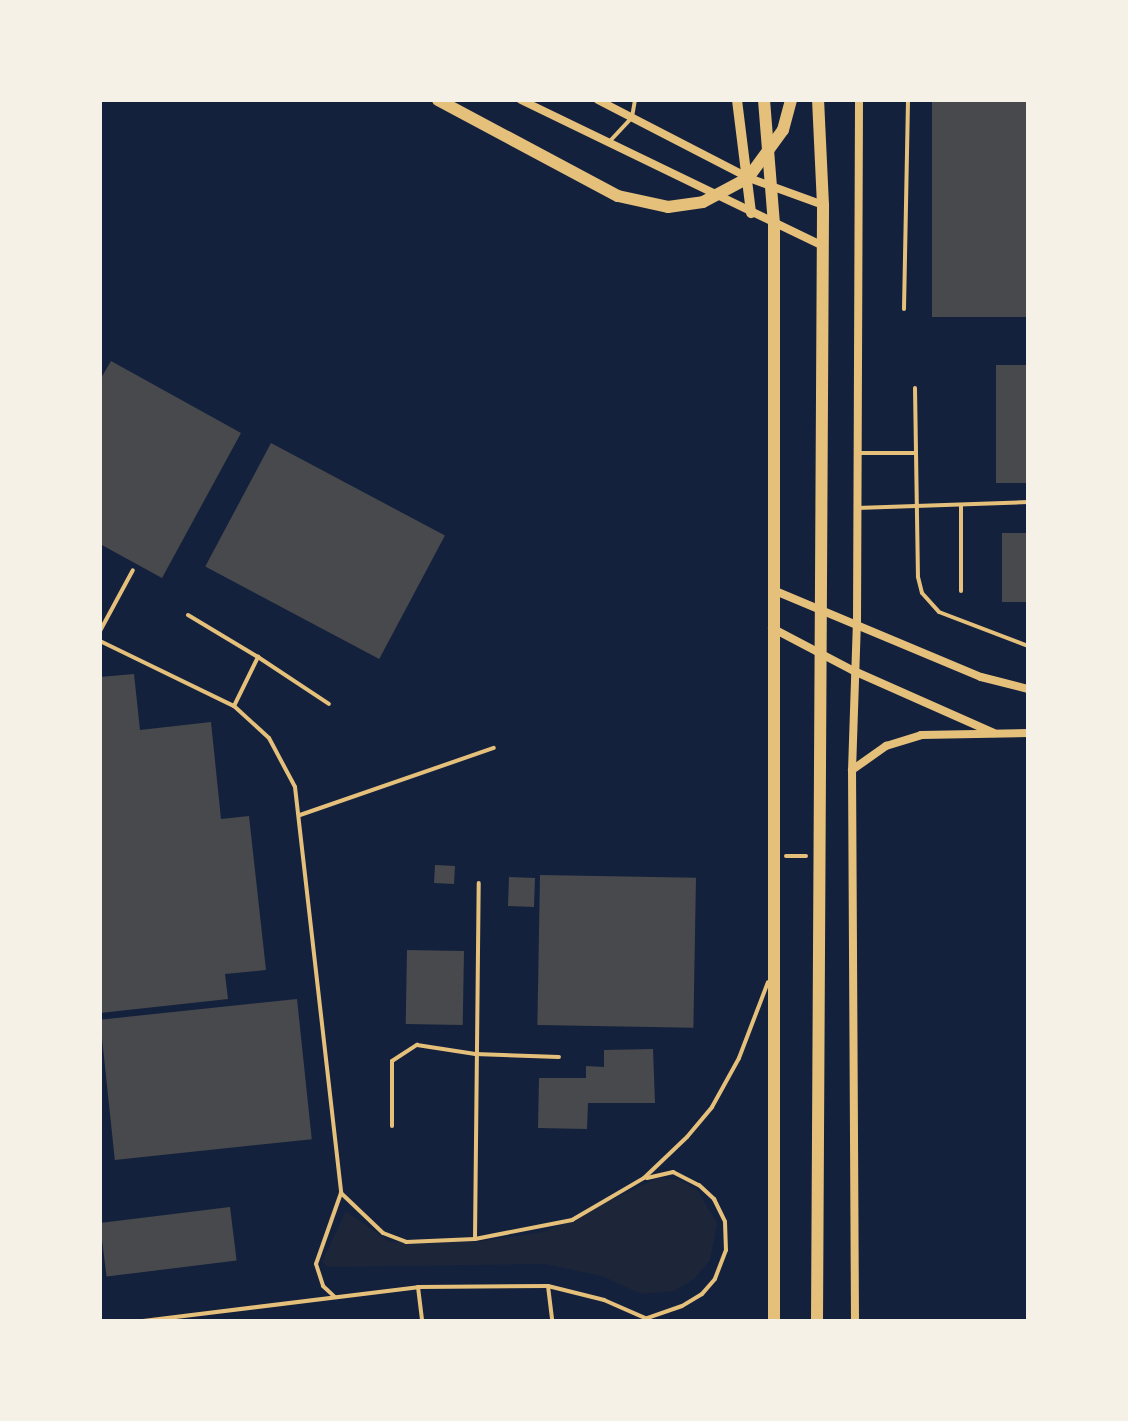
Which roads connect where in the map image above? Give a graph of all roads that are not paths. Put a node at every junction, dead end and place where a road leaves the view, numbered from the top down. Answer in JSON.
{"nodes":[{"id":1,"x":438,"y":100,"type":"edge"},
{"id":2,"x":521,"y":100,"type":"edge"},
{"id":3,"x":598,"y":100,"type":"edge"},
{"id":4,"x":636,"y":100,"type":"edge"},
{"id":5,"x":737,"y":100,"type":"edge"},
{"id":6,"x":764,"y":100,"type":"edge"},
{"id":7,"x":791,"y":100,"type":"edge"},
{"id":8,"x":818,"y":100,"type":"edge"},
{"id":9,"x":859,"y":100,"type":"edge"},
{"id":10,"x":908,"y":100,"type":"edge"},
{"id":11,"x":632,"y":117,"type":"junction"},
{"id":12,"x":607,"y":145,"type":"junction"},
{"id":13,"x":749,"y":178,"type":"junction"},
{"id":14,"x":773,"y":188,"type":"junction"},
{"id":15,"x":823,"y":205,"type":"junction"},
{"id":16,"x":751,"y":212,"type":"junction"},
{"id":17,"x":774,"y":224,"type":"junction"},
{"id":18,"x":821,"y":245,"type":"junction"},
{"id":19,"x":904,"y":309,"type":"dead end"},
{"id":20,"x":915,"y":388,"type":"dead end"},
{"id":21,"x":858,"y":453,"type":"junction"},
{"id":22,"x":916,"y":453,"type":"junction"},
{"id":23,"x":1028,"y":502,"type":"edge"},
{"id":24,"x":917,"y":506,"type":"junction"},
{"id":25,"x":961,"y":506,"type":"junction"},
{"id":26,"x":858,"y":508,"type":"junction"},
{"id":27,"x":133,"y":570,"type":"dead end"},
{"id":28,"x":773,"y":590,"type":"junction"},
{"id":29,"x":961,"y":591,"type":"dead end"},
{"id":30,"x":818,"y":606,"type":"junction"},
{"id":31,"x":188,"y":616,"type":"dead end"},
{"id":32,"x":857,"y":624,"type":"junction"},
{"id":33,"x":772,"y":628,"type":"junction"},
{"id":34,"x":100,"y":630,"type":"edge"},
{"id":35,"x":100,"y":641,"type":"edge"},
{"id":36,"x":1028,"y":646,"type":"edge"},
{"id":37,"x":818,"y":651,"type":"junction"},
{"id":38,"x":258,"y":657,"type":"junction"},
{"id":39,"x":854,"y":671,"type":"junction"},
{"id":40,"x":1028,"y":689,"type":"edge"},
{"id":41,"x":329,"y":704,"type":"dead end"},
{"id":42,"x":234,"y":706,"type":"junction"},
{"id":43,"x":994,"y":733,"type":"junction"},
{"id":44,"x":1028,"y":733,"type":"edge"},
{"id":45,"x":494,"y":748,"type":"dead end"},
{"id":46,"x":852,"y":771,"type":"junction"},
{"id":47,"x":300,"y":815,"type":"junction"},
{"id":48,"x":479,"y":883,"type":"dead end"},
{"id":49,"x":776,"y":966,"type":"junction"},
{"id":50,"x":475,"y":1054,"type":"junction"},
{"id":51,"x":558,"y":1056,"type":"dead end"},
{"id":52,"x":392,"y":1126,"type":"dead end"},
{"id":53,"x":644,"y":1178,"type":"junction"},
{"id":54,"x":341,"y":1193,"type":"junction"},
{"id":55,"x":475,"y":1240,"type":"junction"},
{"id":56,"x":548,"y":1286,"type":"junction"},
{"id":57,"x":418,"y":1288,"type":"junction"},
{"id":58,"x":335,"y":1298,"type":"junction"},
{"id":59,"x":242,"y":1310,"type":"junction"},
{"id":60,"x":650,"y":1319,"type":"edge"},
{"id":61,"x":143,"y":1321,"type":"edge"},
{"id":62,"x":244,"y":1321,"type":"edge"},
{"id":63,"x":422,"y":1321,"type":"edge"},
{"id":64,"x":552,"y":1321,"type":"edge"},
{"id":65,"x":774,"y":1321,"type":"edge"},
{"id":66,"x":817,"y":1321,"type":"edge"},
{"id":67,"x":855,"y":1321,"type":"edge"}],
"edges":[{"from":1,"to":7,"type":"main road"},
{"from":2,"to":12,"type":"street"},
{"from":3,"to":11,"type":"street"},
{"from":4,"to":11,"type":"lane"},
{"from":5,"to":13,"type":"street"},
{"from":6,"to":14,"type":"main road"},
{"from":8,"to":15,"type":"main road"},
{"from":9,"to":21,"type":"street"},
{"from":10,"to":19,"type":"lane"},
{"from":11,"to":12,"type":"lane"},
{"from":11,"to":13,"type":"street"},
{"from":12,"to":16,"type":"street"},
{"from":13,"to":14,"type":"street"},
{"from":13,"to":16,"type":"street"},
{"from":14,"to":15,"type":"street"},
{"from":14,"to":17,"type":"main road"},
{"from":15,"to":18,"type":"main road"},
{"from":16,"to":17,"type":"street"},
{"from":17,"to":18,"type":"street"},
{"from":17,"to":28,"type":"main road"},
{"from":18,"to":30,"type":"main road"},
{"from":20,"to":22,"type":"lane"},
{"from":21,"to":22,"type":"lane"},
{"from":21,"to":26,"type":"street"},
{"from":22,"to":24,"type":"lane"},
{"from":23,"to":25,"type":"lane"},
{"from":24,"to":25,"type":"lane"},
{"from":24,"to":26,"type":"lane"},
{"from":24,"to":36,"type":"lane"},
{"from":25,"to":29,"type":"lane"},
{"from":26,"to":32,"type":"street"},
{"from":27,"to":34,"type":"lane"},
{"from":28,"to":30,"type":"street"},
{"from":28,"to":33,"type":"main road"},
{"from":30,"to":32,"type":"street"},
{"from":30,"to":37,"type":"main road"},
{"from":31,"to":38,"type":"lane"},
{"from":32,"to":39,"type":"street"},
{"from":32,"to":40,"type":"street"},
{"from":33,"to":37,"type":"street"},
{"from":33,"to":49,"type":"main road"},
{"from":35,"to":42,"type":"lane"},
{"from":37,"to":39,"type":"street"},
{"from":37,"to":66,"type":"main road"},
{"from":38,"to":41,"type":"lane"},
{"from":38,"to":42,"type":"lane"},
{"from":39,"to":43,"type":"street"},
{"from":39,"to":46,"type":"street"},
{"from":42,"to":47,"type":"lane"},
{"from":43,"to":44,"type":"street"},
{"from":43,"to":46,"type":"street"},
{"from":45,"to":47,"type":"lane"},
{"from":46,"to":67,"type":"street"},
{"from":47,"to":54,"type":"lane"},
{"from":48,"to":50,"type":"lane"},
{"from":49,"to":53,"type":"lane"},
{"from":49,"to":65,"type":"main road"},
{"from":50,"to":51,"type":"lane"},
{"from":50,"to":52,"type":"lane"},
{"from":50,"to":55,"type":"lane"},
{"from":53,"to":55,"type":"lane"},
{"from":53,"to":60,"type":"lane"},
{"from":54,"to":55,"type":"lane"},
{"from":54,"to":58,"type":"lane"},
{"from":56,"to":57,"type":"lane"},
{"from":56,"to":60,"type":"lane"},
{"from":56,"to":64,"type":"lane"},
{"from":57,"to":58,"type":"lane"},
{"from":57,"to":63,"type":"lane"},
{"from":58,"to":59,"type":"lane"},
{"from":59,"to":61,"type":"lane"},
{"from":59,"to":62,"type":"lane"}]}
